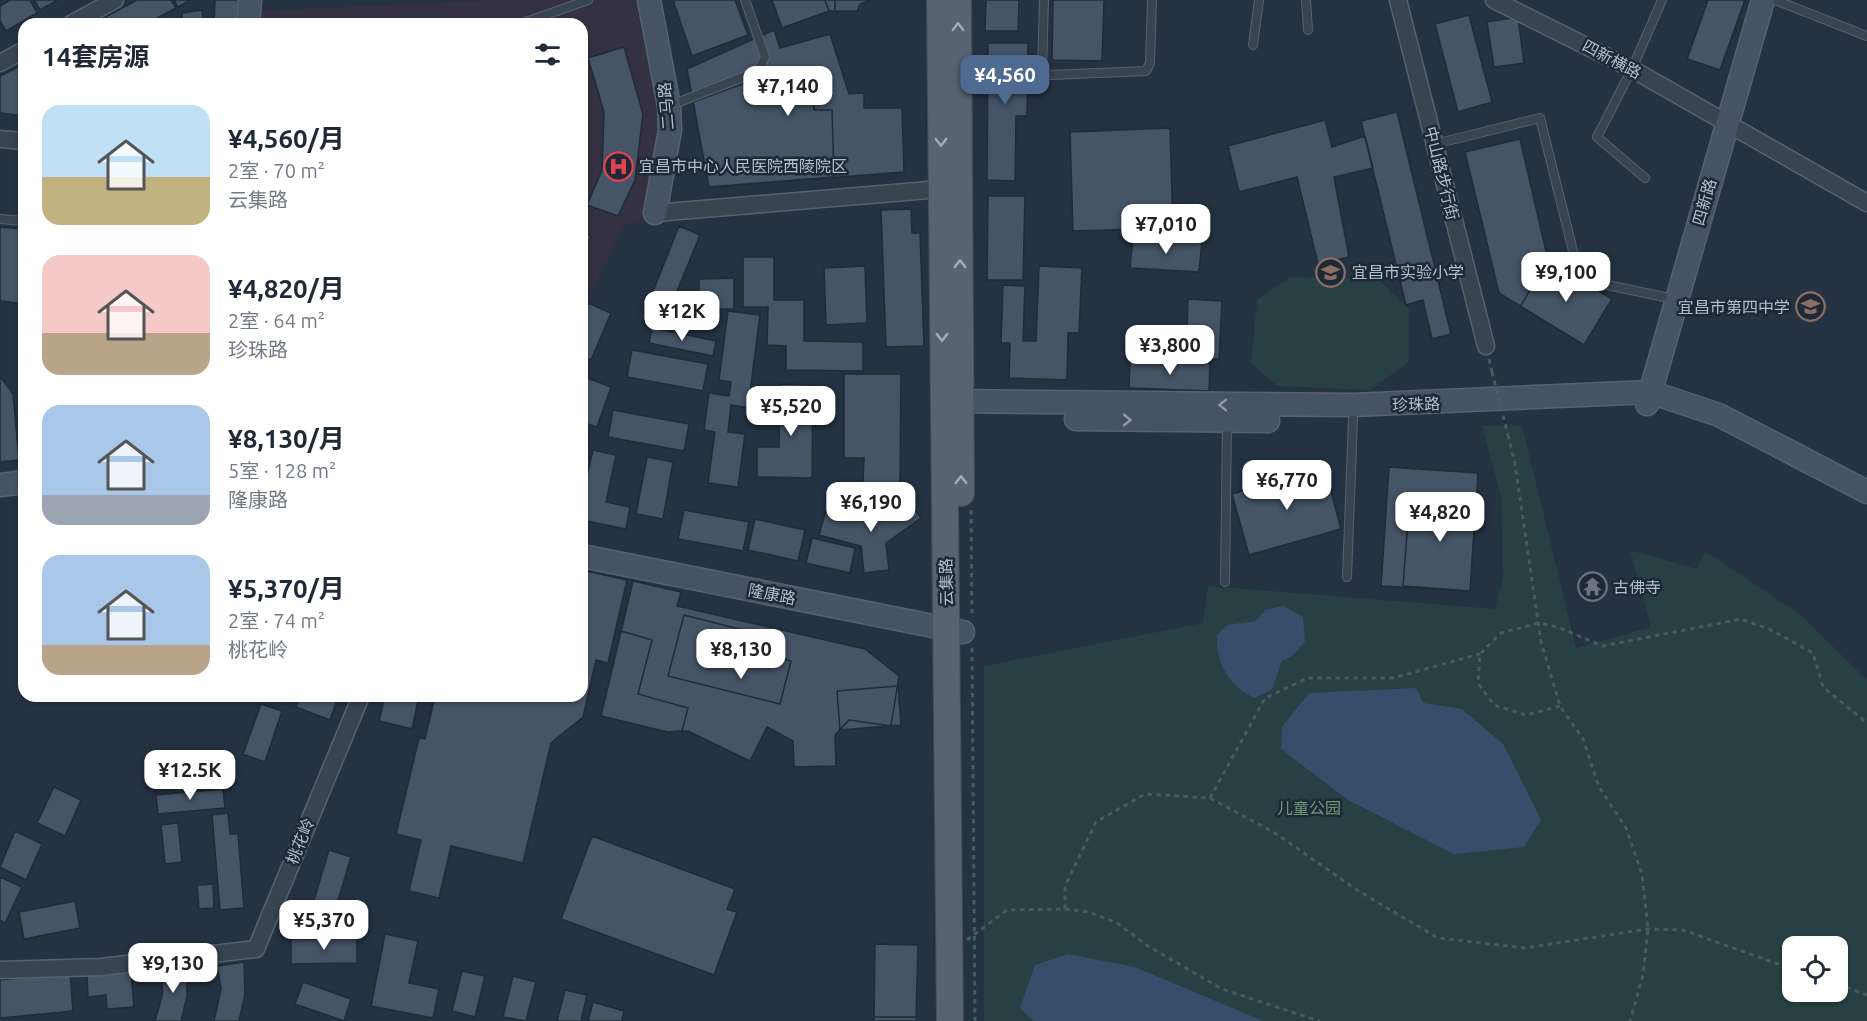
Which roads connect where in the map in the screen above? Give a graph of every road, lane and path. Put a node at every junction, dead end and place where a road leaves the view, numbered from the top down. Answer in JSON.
{"nodes":[{"id":1,"x":116,"y":0,"type":"edge"},
{"id":2,"x":250,"y":0,"type":"edge"},
{"id":3,"x":588,"y":0,"type":"edge"},
{"id":4,"x":649,"y":0,"type":"edge"},
{"id":5,"x":745,"y":0,"type":"edge"},
{"id":6,"x":940,"y":0,"type":"edge"},
{"id":7,"x":958,"y":0,"type":"edge"},
{"id":8,"x":1044,"y":0,"type":"edge"},
{"id":9,"x":1152,"y":0,"type":"edge"},
{"id":10,"x":1259,"y":0,"type":"edge"},
{"id":11,"x":1306,"y":0,"type":"edge"},
{"id":12,"x":1398,"y":0,"type":"edge"},
{"id":13,"x":1494,"y":0,"type":"edge"},
{"id":14,"x":1662,"y":0,"type":"edge"},
{"id":15,"x":1763,"y":0,"type":"edge"},
{"id":16,"x":1774,"y":0,"type":"edge"},
{"id":17,"x":82,"y":18,"type":"edge"},
{"id":18,"x":248,"y":18,"type":"edge"},
{"id":19,"x":537,"y":18,"type":"edge"},
{"id":20,"x":1308,"y":30,"type":"dead end"},
{"id":21,"x":1867,"y":36,"type":"edge"},
{"id":22,"x":1253,"y":45,"type":"dead end"},
{"id":23,"x":18,"y":53,"type":"edge"},
{"id":24,"x":0,"y":63,"type":"edge"},
{"id":25,"x":1632,"y":69,"type":"junction"},
{"id":26,"x":669,"y":106,"type":"junction"},
{"id":27,"x":1727,"y":122,"type":"junction"},
{"id":28,"x":0,"y":139,"type":"edge"},
{"id":29,"x":18,"y":140,"type":"edge"},
{"id":30,"x":1435,"y":144,"type":"junction"},
{"id":31,"x":1645,"y":178,"type":"dead end"},
{"id":32,"x":941,"y":189,"type":"junction"},
{"id":33,"x":1867,"y":203,"type":"edge"},
{"id":34,"x":655,"y":213,"type":"joint"},
{"id":35,"x":0,"y":219,"type":"edge"},
{"id":36,"x":18,"y":220,"type":"edge"},
{"id":37,"x":1676,"y":299,"type":"junction"},
{"id":38,"x":1486,"y":346,"type":"dead end"},
{"id":39,"x":1492,"y":372,"type":"dead end"},
{"id":40,"x":1648,"y":398,"type":"junction"},
{"id":41,"x":952,"y":409,"type":"junction"},
{"id":42,"x":1353,"y":419,"type":"junction"},
{"id":43,"x":1227,"y":421,"type":"junction"},
{"id":44,"x":18,"y":483,"type":"edge"},
{"id":45,"x":0,"y":485,"type":"edge"},
{"id":46,"x":1867,"y":492,"type":"edge"},
{"id":47,"x":18,"y":498,"type":"edge"},
{"id":48,"x":0,"y":499,"type":"edge"},
{"id":49,"x":1867,"y":505,"type":"edge"},
{"id":50,"x":588,"y":541,"type":"edge"},
{"id":51,"x":588,"y":557,"type":"edge"},
{"id":52,"x":1347,"y":577,"type":"dead end"},
{"id":53,"x":1225,"y":582,"type":"dead end"},
{"id":54,"x":954,"y":623,"type":"junction"},
{"id":55,"x":1539,"y":623,"type":"junction"},
{"id":56,"x":1480,"y":654,"type":"junction"},
{"id":57,"x":359,"y":702,"type":"edge"},
{"id":58,"x":1560,"y":706,"type":"junction"},
{"id":59,"x":1867,"y":723,"type":"edge"},
{"id":60,"x":1210,"y":798,"type":"junction"},
{"id":61,"x":1065,"y":909,"type":"junction"},
{"id":62,"x":1648,"y":929,"type":"junction"},
{"id":63,"x":963,"y":942,"type":"junction"},
{"id":64,"x":1782,"y":965,"type":"edge"},
{"id":65,"x":0,"y":970,"type":"edge"},
{"id":66,"x":1848,"y":987,"type":"edge"},
{"id":67,"x":1866,"y":993,"type":"edge"},
{"id":68,"x":1632,"y":1020,"type":"edge"},
{"id":69,"x":950,"y":1021,"type":"edge"},
{"id":70,"x":964,"y":1021,"type":"edge"},
{"id":71,"x":1319,"y":1021,"type":"edge"}],
"edges":[{"from":1,"to":17,"type":"street"},
{"from":2,"to":18,"type":"main road"},
{"from":3,"to":19,"type":"lane"},
{"from":4,"to":26,"type":"main road","name":"二马路"},
{"from":5,"to":26,"type":"lane"},
{"from":6,"to":32,"type":"main road","name":"云集路","one_way":true},
{"from":41,"to":7,"type":"main road","name":"云集路","one_way":true},
{"from":8,"to":9,"type":"lane"},
{"from":10,"to":22,"type":"lane"},
{"from":11,"to":20,"type":"lane"},
{"from":12,"to":30,"type":"street","name":"中山路步行街"},
{"from":13,"to":25,"type":"street","name":"四新横路"},
{"from":14,"to":25,"type":"lane"},
{"from":15,"to":27,"type":"main road","name":"四新路"},
{"from":16,"to":21,"type":"lane"},
{"from":23,"to":24,"type":"street"},
{"from":25,"to":27,"type":"street","name":"四新横路"},
{"from":25,"to":31,"type":"lane"},
{"from":26,"to":34,"type":"main road","name":"二马路"},
{"from":27,"to":33,"type":"street","name":"四新横路"},
{"from":27,"to":37,"type":"main road","name":"四新路"},
{"from":28,"to":29,"type":"street"},
{"from":30,"to":37,"type":"lane"},
{"from":30,"to":38,"type":"street","name":"中山路步行街"},
{"from":32,"to":34,"type":"street"},
{"from":32,"to":41,"type":"main road","name":"云集路","one_way":true},
{"from":35,"to":36,"type":"lane"},
{"from":37,"to":40,"type":"main road","name":"四新路"},
{"from":39,"to":55,"type":"path","bridge":true},
{"from":40,"to":41,"type":"main road","name":"珍珠路","one_way":true},
{"from":40,"to":42,"type":"main road","name":"珍珠路"},
{"from":40,"to":46,"type":"main road","name":"珍珠路"},
{"from":40,"to":49,"type":"main road","name":"珍珠路"},
{"from":41,"to":43,"type":"main road","name":"珍珠路","one_way":true},
{"from":41,"to":54,"type":"main road","name":"云集路"},
{"from":42,"to":43,"type":"main road","name":"珍珠路"},
{"from":42,"to":52,"type":"lane"},
{"from":43,"to":53,"type":"lane"},
{"from":44,"to":45,"type":"main road"},
{"from":47,"to":48,"type":"main road"},
{"from":50,"to":54,"type":"main road","name":"隆康路"},
{"from":51,"to":54,"type":"main road","name":"隆康路"},
{"from":54,"to":63,"type":"main road","name":"云集路"},
{"from":54,"to":69,"type":"main road","name":"云集路"},
{"from":55,"to":56,"type":"path"},
{"from":55,"to":58,"type":"path"},
{"from":55,"to":59,"type":"path"},
{"from":56,"to":58,"type":"path"},
{"from":56,"to":60,"type":"path"},
{"from":57,"to":65,"type":"street","name":"桃花岭"},
{"from":58,"to":62,"type":"path"},
{"from":60,"to":61,"type":"path"},
{"from":60,"to":62,"type":"path"},
{"from":61,"to":63,"type":"path"},
{"from":61,"to":71,"type":"path"},
{"from":62,"to":64,"type":"path"},
{"from":62,"to":68,"type":"path"},
{"from":63,"to":70,"type":"main road","name":"云集路"},
{"from":66,"to":67,"type":"path"}]}
